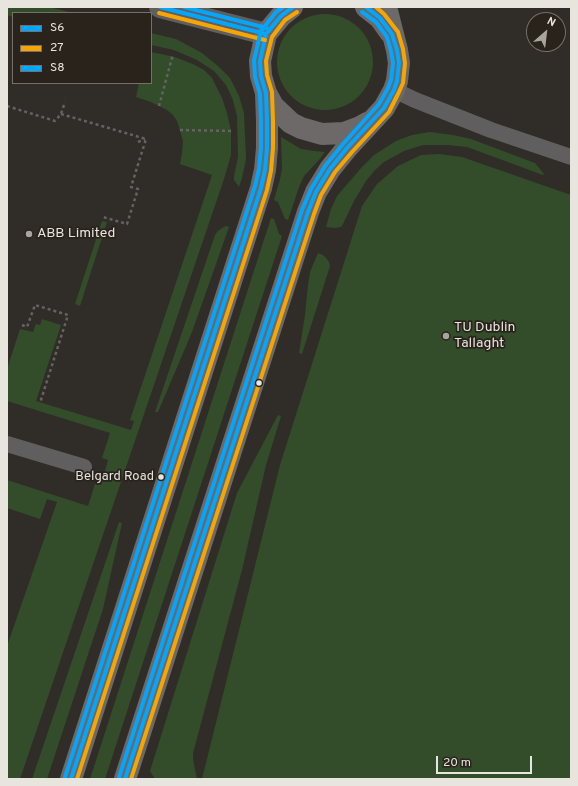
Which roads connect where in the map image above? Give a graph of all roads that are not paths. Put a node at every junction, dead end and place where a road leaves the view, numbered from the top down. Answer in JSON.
{"nodes":[{"id":1,"x":160,"y":7,"type":"edge"},
{"id":2,"x":292,"y":7,"type":"edge"},
{"id":3,"x":366,"y":7,"type":"edge"},
{"id":4,"x":386,"y":7,"type":"edge"},
{"id":5,"x":266,"y":34,"type":"junction"},
{"id":6,"x":392,"y":34,"type":"junction"},
{"id":7,"x":394,"y":90,"type":"junction"},
{"id":8,"x":266,"y":93,"type":"junction"},
{"id":9,"x":373,"y":119,"type":"junction"},
{"id":10,"x":571,"y":157,"type":"edge"},
{"id":11,"x":7,"y":444,"type":"edge"},
{"id":12,"x":84,"y":468,"type":"dead end"},
{"id":13,"x":71,"y":779,"type":"edge"},
{"id":14,"x":125,"y":779,"type":"edge"}],
"edges":[{"from":1,"to":5,"type":"street"},
{"from":2,"to":5,"type":"main road"},
{"from":3,"to":6,"type":"main road"},
{"from":4,"to":6,"type":"main road"},
{"from":5,"to":8,"type":"main road"},
{"from":6,"to":7,"type":"main road"},
{"from":7,"to":9,"type":"main road"},
{"from":7,"to":10,"type":"lane"},
{"from":8,"to":9,"type":"main road"},
{"from":8,"to":13,"type":"main road"},
{"from":9,"to":14,"type":"main road"},
{"from":11,"to":12,"type":"lane"}]}
